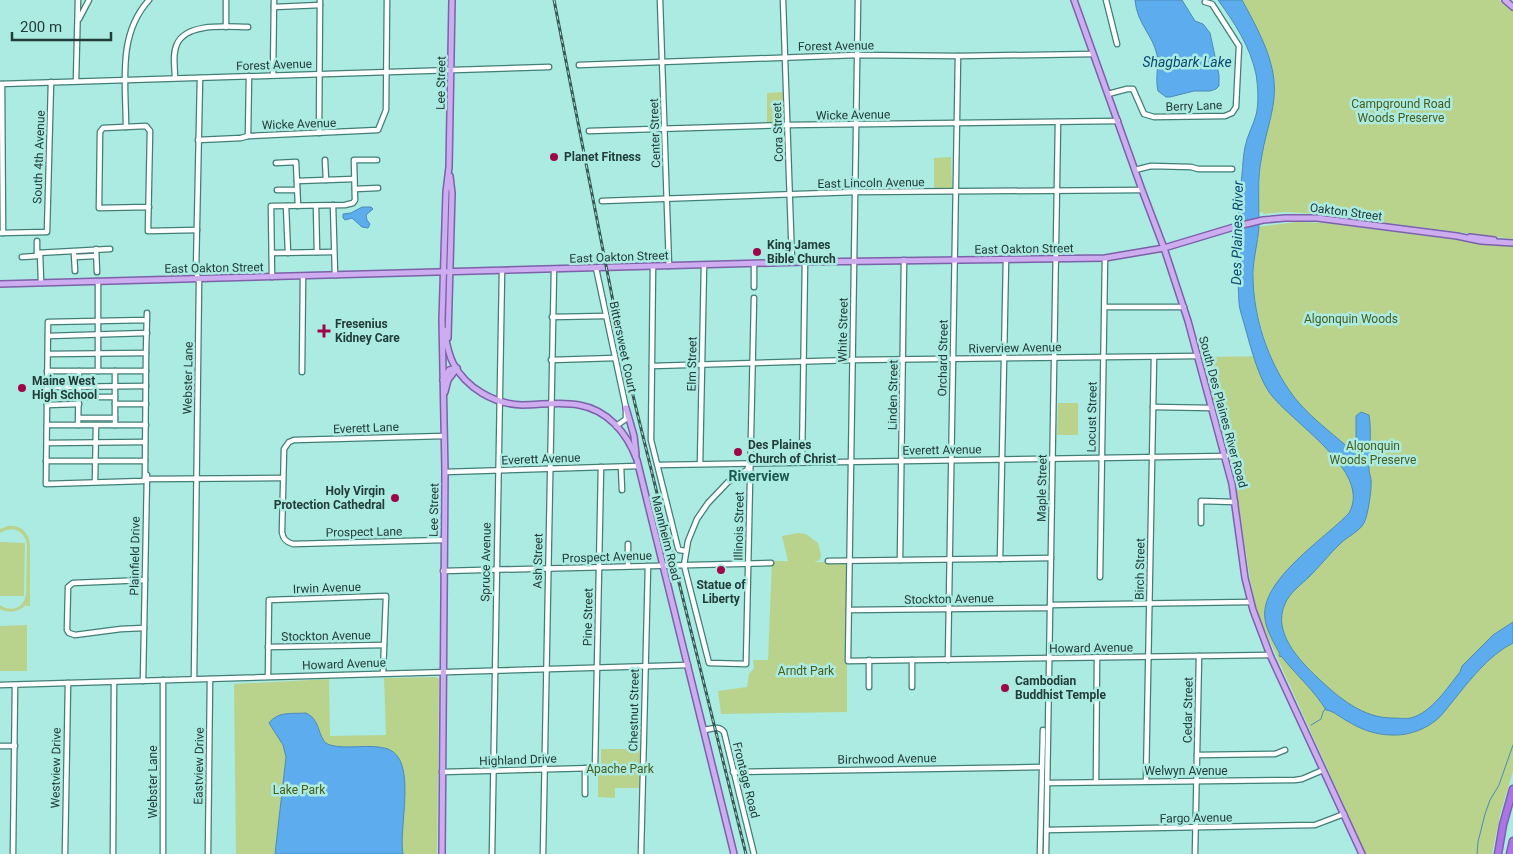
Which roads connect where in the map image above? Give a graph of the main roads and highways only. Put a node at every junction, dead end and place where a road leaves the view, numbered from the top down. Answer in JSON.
{"nodes":[{"id":1,"x":452,"y":0,"type":"edge"},
{"id":2,"x":1074,"y":0,"type":"edge"},
{"id":3,"x":1505,"y":0,"type":"edge"},
{"id":4,"x":1513,"y":7,"type":"edge"},
{"id":5,"x":1234,"y":227,"type":"joint"},
{"id":6,"x":1513,"y":243,"type":"edge"},
{"id":7,"x":1164,"y":248,"type":"junction"},
{"id":8,"x":447,"y":272,"type":"junction"},
{"id":9,"x":0,"y":284,"type":"edge"},
{"id":10,"x":442,"y":320,"type":"junction"},
{"id":11,"x":448,"y":348,"type":"junction"},
{"id":12,"x":457,"y":368,"type":"junction"},
{"id":13,"x":442,"y":384,"type":"junction"},
{"id":14,"x":444,"y":394,"type":"junction"},
{"id":15,"x":626,"y":408,"type":"road end"},
{"id":16,"x":637,"y":460,"type":"junction"},
{"id":17,"x":1513,"y":789,"type":"edge"},
{"id":18,"x":1513,"y":841,"type":"edge"},
{"id":19,"x":442,"y":854,"type":"edge"},
{"id":20,"x":734,"y":854,"type":"edge"},
{"id":21,"x":1362,"y":854,"type":"edge"},
{"id":22,"x":1498,"y":854,"type":"edge"},
{"id":23,"x":1510,"y":854,"type":"edge"}],
"edges":[{"from":1,"to":8,"type":"main road","name":"Lee Street"},
{"from":2,"to":7,"type":"main road","name":"South Des Plaines River Road"},
{"from":3,"to":4,"type":"main road"},
{"from":5,"to":6,"type":"main road","name":"Oakton Street"},
{"from":5,"to":7,"type":"main road","name":"East Oakton Street"},
{"from":7,"to":8,"type":"main road","name":"East Oakton Street"},
{"from":7,"to":21,"type":"main road","name":"South Des Plaines River Road"},
{"from":8,"to":9,"type":"main road","name":"East Oakton Street"},
{"from":8,"to":10,"type":"main road","name":"Lee Street"},
{"from":8,"to":11,"type":"main road","name":"Lee Street"},
{"from":10,"to":11,"type":"main road"},
{"from":10,"to":13,"type":"main road","name":"Lee Street"},
{"from":11,"to":12,"type":"main road","name":"Mannheim Road"},
{"from":12,"to":13,"type":"main road"},
{"from":12,"to":14,"type":"main road"},
{"from":12,"to":16,"type":"main road","name":"Mannheim Road"},
{"from":13,"to":14,"type":"main road","name":"Lee Street"},
{"from":14,"to":19,"type":"main road","name":"Lee Street"},
{"from":15,"to":16,"type":"main road"},
{"from":16,"to":20,"type":"main road","name":"Mannheim Road"},
{"from":17,"to":22,"type":"highway"},
{"from":18,"to":23,"type":"highway"}]}
